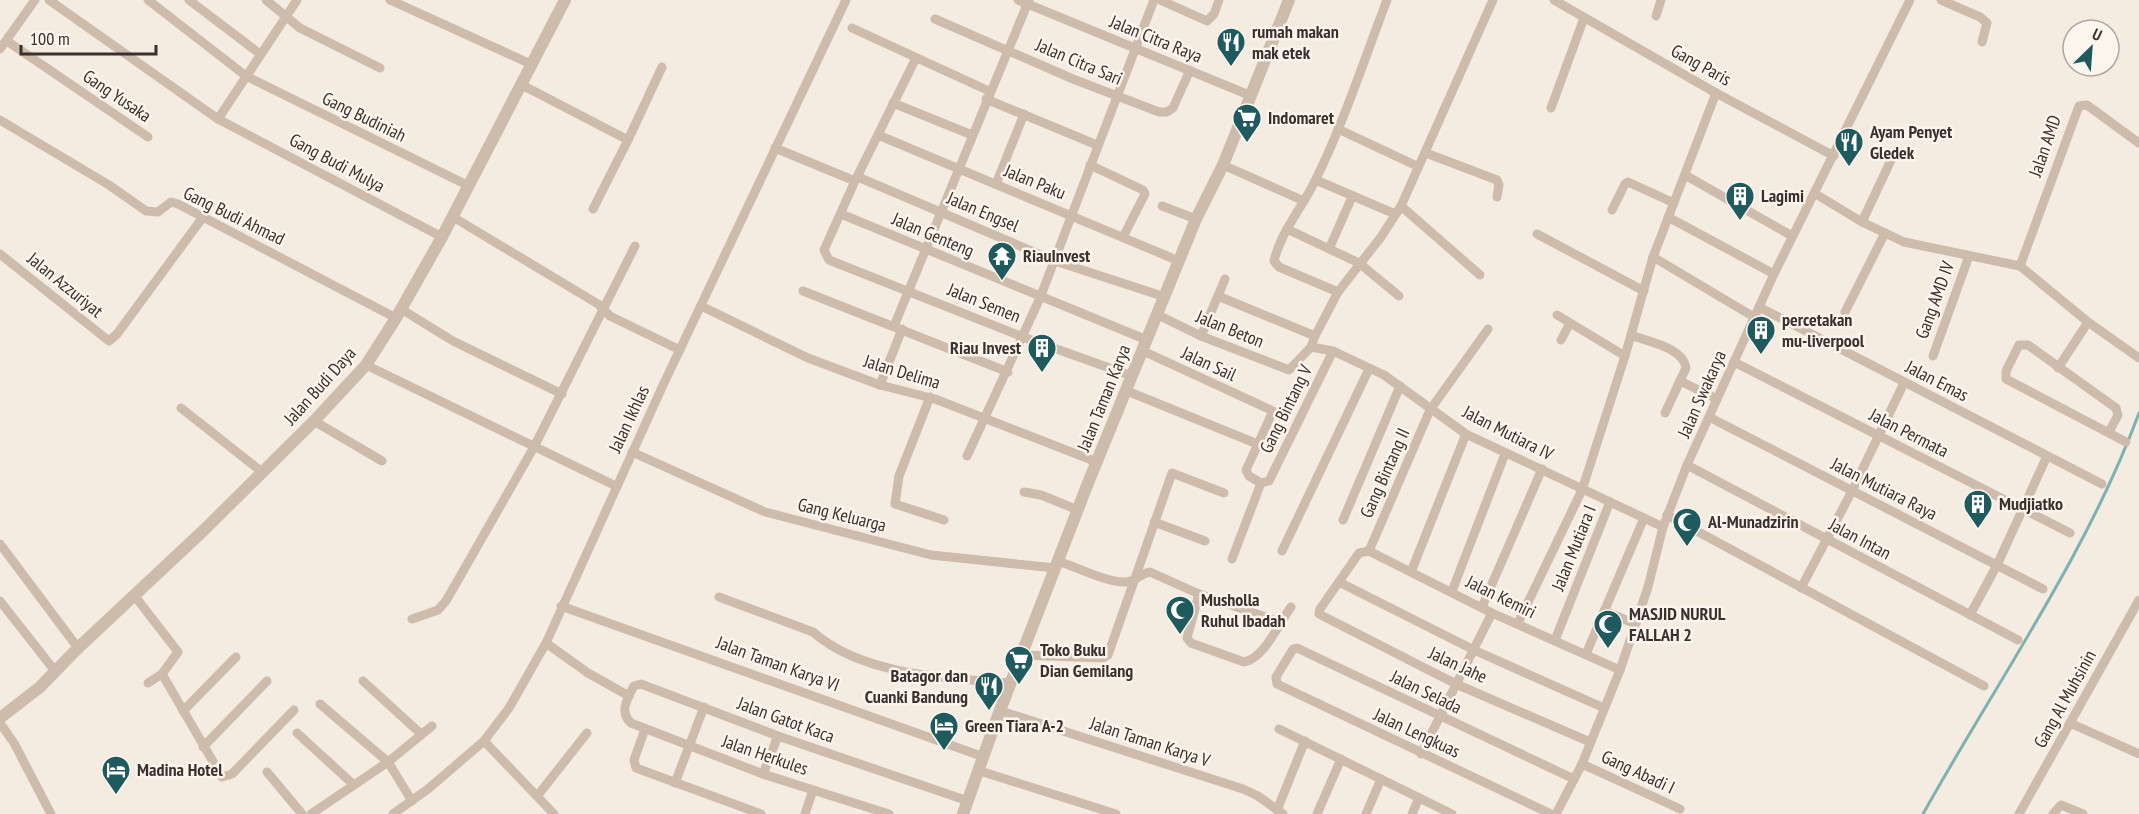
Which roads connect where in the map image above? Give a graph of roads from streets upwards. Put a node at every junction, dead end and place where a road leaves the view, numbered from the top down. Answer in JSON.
{"nodes":[{"id":1,"x":34,"y":0,"type":"edge"},
{"id":2,"x":49,"y":0,"type":"edge"},
{"id":3,"x":148,"y":0,"type":"edge"},
{"id":4,"x":189,"y":0,"type":"edge"},
{"id":5,"x":266,"y":0,"type":"edge"},
{"id":6,"x":297,"y":0,"type":"edge"},
{"id":7,"x":390,"y":0,"type":"edge"},
{"id":8,"x":564,"y":0,"type":"edge"},
{"id":9,"x":846,"y":0,"type":"edge"},
{"id":10,"x":1018,"y":0,"type":"edge"},
{"id":11,"x":1154,"y":0,"type":"edge"},
{"id":12,"x":1160,"y":0,"type":"edge"},
{"id":13,"x":1219,"y":0,"type":"edge"},
{"id":14,"x":1289,"y":0,"type":"edge"},
{"id":15,"x":1387,"y":0,"type":"edge"},
{"id":16,"x":1493,"y":0,"type":"edge"},
{"id":17,"x":1554,"y":0,"type":"edge"},
{"id":18,"x":1661,"y":0,"type":"edge"},
{"id":19,"x":1910,"y":0,"type":"edge"},
{"id":20,"x":1941,"y":0,"type":"edge"},
{"id":21,"x":1028,"y":2,"type":"edge"},
{"id":22,"x":287,"y":15,"type":"junction"},
{"id":23,"x":1656,"y":16,"type":"dead end"},
{"id":24,"x":1584,"y":18,"type":"junction"},
{"id":25,"x":935,"y":19,"type":"dead end"},
{"id":26,"x":852,"y":28,"type":"dead end"},
{"id":27,"x":7,"y":41,"type":"junction"},
{"id":28,"x":1982,"y":42,"type":"dead end"},
{"id":29,"x":0,"y":49,"type":"edge"},
{"id":30,"x":1008,"y":50,"type":"junction"},
{"id":31,"x":1137,"y":50,"type":"junction"},
{"id":32,"x":260,"y":54,"type":"junction"},
{"id":33,"x":916,"y":58,"type":"junction"},
{"id":34,"x":533,"y":65,"type":"junction"},
{"id":35,"x":662,"y":67,"type":"dead end"},
{"id":36,"x":380,"y":68,"type":"dead end"},
{"id":37,"x":1190,"y":70,"type":"junction"},
{"id":38,"x":246,"y":76,"type":"junction"},
{"id":39,"x":522,"y":85,"type":"junction"},
{"id":40,"x":1716,"y":93,"type":"junction"},
{"id":41,"x":988,"y":95,"type":"junction"},
{"id":42,"x":1249,"y":95,"type":"junction"},
{"id":43,"x":1118,"y":96,"type":"junction"},
{"id":44,"x":893,"y":103,"type":"junction"},
{"id":45,"x":1551,"y":108,"type":"dead end"},
{"id":46,"x":1024,"y":114,"type":"junction"},
{"id":47,"x":218,"y":119,"type":"junction"},
{"id":48,"x":0,"y":120,"type":"edge"},
{"id":49,"x":1338,"y":129,"type":"junction"},
{"id":50,"x":878,"y":135,"type":"junction"},
{"id":51,"x":972,"y":135,"type":"junction"},
{"id":52,"x":148,"y":137,"type":"dead end"},
{"id":53,"x":628,"y":140,"type":"junction"},
{"id":54,"x":2139,"y":143,"type":"edge"},
{"id":55,"x":1097,"y":145,"type":"junction"},
{"id":56,"x":775,"y":148,"type":"junction"},
{"id":57,"x":1426,"y":153,"type":"junction"},
{"id":58,"x":1834,"y":156,"type":"junction"},
{"id":59,"x":1892,"y":158,"type":"dead end"},
{"id":60,"x":1090,"y":165,"type":"junction"},
{"id":61,"x":1223,"y":165,"type":"junction"},
{"id":62,"x":1417,"y":166,"type":"junction"},
{"id":63,"x":958,"y":168,"type":"junction"},
{"id":64,"x":1685,"y":175,"type":"junction"},
{"id":65,"x":856,"y":179,"type":"junction"},
{"id":66,"x":1316,"y":180,"type":"junction"},
{"id":67,"x":996,"y":184,"type":"junction"},
{"id":68,"x":469,"y":186,"type":"junction"},
{"id":69,"x":1814,"y":194,"type":"junction"},
{"id":70,"x":1497,"y":196,"type":"dead end"},
{"id":71,"x":1352,"y":197,"type":"junction"},
{"id":72,"x":1304,"y":201,"type":"junction"},
{"id":73,"x":1674,"y":203,"type":"junction"},
{"id":74,"x":1162,"y":206,"type":"dead end"},
{"id":75,"x":593,"y":209,"type":"dead end"},
{"id":76,"x":1398,"y":210,"type":"junction"},
{"id":77,"x":1612,"y":210,"type":"dead end"},
{"id":78,"x":940,"y":213,"type":"junction"},
{"id":79,"x":841,"y":214,"type":"junction"},
{"id":80,"x":1071,"y":214,"type":"junction"},
{"id":81,"x":203,"y":217,"type":"junction"},
{"id":82,"x":453,"y":217,"type":"junction"},
{"id":83,"x":1668,"y":217,"type":"junction"},
{"id":84,"x":1196,"y":219,"type":"junction"},
{"id":85,"x":1862,"y":222,"type":"junction"},
{"id":86,"x":1287,"y":229,"type":"junction"},
{"id":87,"x":1885,"y":233,"type":"junction"},
{"id":88,"x":1537,"y":234,"type":"dead end"},
{"id":89,"x":1792,"y":236,"type":"junction"},
{"id":90,"x":442,"y":237,"type":"junction"},
{"id":91,"x":1123,"y":237,"type":"junction"},
{"id":92,"x":635,"y":246,"type":"dead end"},
{"id":93,"x":1329,"y":249,"type":"junction"},
{"id":94,"x":925,"y":250,"type":"junction"},
{"id":95,"x":0,"y":254,"type":"edge"},
{"id":96,"x":1969,"y":256,"type":"junction"},
{"id":97,"x":1653,"y":257,"type":"junction"},
{"id":98,"x":1055,"y":261,"type":"junction"},
{"id":99,"x":1179,"y":261,"type":"junction"},
{"id":100,"x":1359,"y":263,"type":"junction"},
{"id":101,"x":2020,"y":266,"type":"junction"},
{"id":102,"x":1774,"y":274,"type":"junction"},
{"id":103,"x":1480,"y":275,"type":"dead end"},
{"id":104,"x":1225,"y":279,"type":"dead end"},
{"id":105,"x":803,"y":291,"type":"dead end"},
{"id":106,"x":909,"y":291,"type":"junction"},
{"id":107,"x":1644,"y":291,"type":"junction"},
{"id":108,"x":1338,"y":292,"type":"junction"},
{"id":109,"x":1218,"y":296,"type":"junction"},
{"id":110,"x":1399,"y":296,"type":"dead end"},
{"id":111,"x":1165,"y":297,"type":"junction"},
{"id":112,"x":1040,"y":298,"type":"junction"},
{"id":113,"x":701,"y":306,"type":"junction"},
{"id":114,"x":1759,"y":307,"type":"junction"},
{"id":115,"x":605,"y":310,"type":"junction"},
{"id":116,"x":1845,"y":312,"type":"dead end"},
{"id":117,"x":399,"y":313,"type":"junction"},
{"id":118,"x":1158,"y":315,"type":"junction"},
{"id":119,"x":1557,"y":315,"type":"dead end"},
{"id":120,"x":1754,"y":317,"type":"junction"},
{"id":121,"x":2088,"y":322,"type":"junction"},
{"id":122,"x":1570,"y":323,"type":"junction"},
{"id":123,"x":898,"y":327,"type":"junction"},
{"id":124,"x":1488,"y":329,"type":"dead end"},
{"id":125,"x":1631,"y":335,"type":"junction"},
{"id":126,"x":1201,"y":336,"type":"junction"},
{"id":127,"x":1315,"y":336,"type":"junction"},
{"id":128,"x":1023,"y":337,"type":"junction"},
{"id":129,"x":1561,"y":340,"type":"dead end"},
{"id":130,"x":1145,"y":345,"type":"junction"},
{"id":131,"x":1311,"y":347,"type":"junction"},
{"id":132,"x":680,"y":350,"type":"junction"},
{"id":133,"x":1333,"y":351,"type":"junction"},
{"id":134,"x":1625,"y":356,"type":"junction"},
{"id":135,"x":1933,"y":356,"type":"dead end"},
{"id":136,"x":2139,"y":358,"type":"edge"},
{"id":137,"x":1734,"y":362,"type":"junction"},
{"id":138,"x":366,"y":365,"type":"junction"},
{"id":139,"x":2058,"y":368,"type":"junction"},
{"id":140,"x":1369,"y":369,"type":"junction"},
{"id":141,"x":1008,"y":372,"type":"junction"},
{"id":142,"x":1132,"y":376,"type":"junction"},
{"id":143,"x":1680,"y":381,"type":"junction"},
{"id":144,"x":1904,"y":383,"type":"junction"},
{"id":145,"x":880,"y":385,"type":"junction"},
{"id":146,"x":1400,"y":386,"type":"junction"},
{"id":147,"x":1127,"y":391,"type":"junction"},
{"id":148,"x":562,"y":393,"type":"junction"},
{"id":149,"x":930,"y":397,"type":"junction"},
{"id":150,"x":1717,"y":399,"type":"junction"},
{"id":151,"x":181,"y":408,"type":"dead end"},
{"id":152,"x":1430,"y":410,"type":"junction"},
{"id":153,"x":1665,"y":413,"type":"dead end"},
{"id":154,"x":1711,"y":418,"type":"junction"},
{"id":155,"x":984,"y":420,"type":"junction"},
{"id":156,"x":314,"y":421,"type":"junction"},
{"id":157,"x":2109,"y":432,"type":"junction"},
{"id":158,"x":1466,"y":434,"type":"junction"},
{"id":159,"x":1878,"y":436,"type":"junction"},
{"id":160,"x":2126,"y":442,"type":"dead end"},
{"id":161,"x":534,"y":447,"type":"junction"},
{"id":162,"x":1258,"y":447,"type":"junction"},
{"id":163,"x":632,"y":452,"type":"junction"},
{"id":164,"x":1505,"y":454,"type":"junction"},
{"id":165,"x":967,"y":456,"type":"dead end"},
{"id":166,"x":2047,"y":456,"type":"junction"},
{"id":167,"x":382,"y":460,"type":"dead end"},
{"id":168,"x":1097,"y":462,"type":"junction"},
{"id":169,"x":1687,"y":465,"type":"junction"},
{"id":170,"x":1542,"y":469,"type":"junction"},
{"id":171,"x":262,"y":472,"type":"junction"},
{"id":172,"x":1265,"y":482,"type":"junction"},
{"id":173,"x":2102,"y":484,"type":"dead end"},
{"id":174,"x":616,"y":486,"type":"junction"},
{"id":175,"x":1582,"y":490,"type":"junction"},
{"id":176,"x":1852,"y":491,"type":"junction"},
{"id":177,"x":1024,"y":492,"type":"dead end"},
{"id":178,"x":1224,"y":493,"type":"dead end"},
{"id":179,"x":1610,"y":502,"type":"junction"},
{"id":180,"x":2022,"y":508,"type":"junction"},
{"id":181,"x":1078,"y":510,"type":"junction"},
{"id":182,"x":1667,"y":516,"type":"junction"},
{"id":183,"x":1644,"y":518,"type":"junction"},
{"id":184,"x":944,"y":520,"type":"dead end"},
{"id":185,"x":1343,"y":520,"type":"dead end"},
{"id":186,"x":1154,"y":522,"type":"junction"},
{"id":187,"x":1663,"y":527,"type":"junction"},
{"id":188,"x":2070,"y":533,"type":"dead end"},
{"id":189,"x":1825,"y":540,"type":"junction"},
{"id":190,"x":1205,"y":541,"type":"dead end"},
{"id":191,"x":0,"y":544,"type":"edge"},
{"id":192,"x":1369,"y":550,"type":"junction"},
{"id":193,"x":1282,"y":551,"type":"dead end"},
{"id":194,"x":1232,"y":559,"type":"dead end"},
{"id":195,"x":1057,"y":564,"type":"junction"},
{"id":196,"x":1997,"y":565,"type":"junction"},
{"id":197,"x":1412,"y":572,"type":"junction"},
{"id":198,"x":1133,"y":581,"type":"junction"},
{"id":199,"x":1339,"y":582,"type":"junction"},
{"id":200,"x":1802,"y":588,"type":"junction"},
{"id":201,"x":2043,"y":589,"type":"dead end"},
{"id":202,"x":1452,"y":591,"type":"junction"},
{"id":203,"x":1199,"y":594,"type":"junction"},
{"id":204,"x":134,"y":595,"type":"junction"},
{"id":205,"x":719,"y":597,"type":"dead end"},
{"id":206,"x":2139,"y":600,"type":"edge"},
{"id":207,"x":0,"y":601,"type":"edge"},
{"id":208,"x":561,"y":606,"type":"junction"},
{"id":209,"x":1291,"y":607,"type":"dead end"},
{"id":210,"x":1482,"y":607,"type":"junction"},
{"id":211,"x":1604,"y":611,"type":"junction"},
{"id":212,"x":1492,"y":613,"type":"junction"},
{"id":213,"x":1971,"y":615,"type":"junction"},
{"id":214,"x":412,"y":619,"type":"dead end"},
{"id":215,"x":1280,"y":622,"type":"junction"},
{"id":216,"x":1518,"y":623,"type":"junction"},
{"id":217,"x":1636,"y":624,"type":"junction"},
{"id":218,"x":1555,"y":640,"type":"junction"},
{"id":219,"x":2018,"y":640,"type":"dead end"},
{"id":220,"x":546,"y":643,"type":"junction"},
{"id":221,"x":78,"y":648,"type":"junction"},
{"id":222,"x":1474,"y":650,"type":"junction"},
{"id":223,"x":1586,"y":654,"type":"junction"},
{"id":224,"x":1022,"y":655,"type":"junction"},
{"id":225,"x":236,"y":657,"type":"dead end"},
{"id":226,"x":1620,"y":670,"type":"junction"},
{"id":227,"x":55,"y":671,"type":"junction"},
{"id":228,"x":162,"y":674,"type":"junction"},
{"id":229,"x":1276,"y":677,"type":"joint"},
{"id":230,"x":267,"y":681,"type":"dead end"},
{"id":231,"x":363,"y":681,"type":"dead end"},
{"id":232,"x":148,"y":683,"type":"dead end"},
{"id":233,"x":1011,"y":683,"type":"junction"},
{"id":234,"x":1456,"y":684,"type":"junction"},
{"id":235,"x":1984,"y":686,"type":"dead end"},
{"id":236,"x":629,"y":696,"type":"junction"},
{"id":237,"x":320,"y":704,"type":"dead end"},
{"id":238,"x":704,"y":707,"type":"junction"},
{"id":239,"x":1604,"y":708,"type":"junction"},
{"id":240,"x":294,"y":710,"type":"dead end"},
{"id":241,"x":183,"y":711,"type":"junction"},
{"id":242,"x":1001,"y":711,"type":"junction"},
{"id":243,"x":1440,"y":717,"type":"junction"},
{"id":244,"x":0,"y":718,"type":"edge"},
{"id":245,"x":0,"y":723,"type":"edge"},
{"id":246,"x":2070,"y":723,"type":"junction"},
{"id":247,"x":432,"y":726,"type":"dead end"},
{"id":248,"x":645,"y":729,"type":"junction"},
{"id":249,"x":1279,"y":729,"type":"dead end"},
{"id":250,"x":297,"y":733,"type":"dead end"},
{"id":251,"x":587,"y":733,"type":"dead end"},
{"id":252,"x":421,"y":734,"type":"junction"},
{"id":253,"x":778,"y":736,"type":"junction"},
{"id":254,"x":484,"y":741,"type":"junction"},
{"id":255,"x":1305,"y":741,"type":"junction"},
{"id":256,"x":1590,"y":742,"type":"junction"},
{"id":257,"x":689,"y":745,"type":"junction"},
{"id":258,"x":203,"y":747,"type":"junction"},
{"id":259,"x":1421,"y":754,"type":"junction"},
{"id":260,"x":2139,"y":754,"type":"edge"},
{"id":261,"x":984,"y":757,"type":"junction"},
{"id":262,"x":1341,"y":759,"type":"junction"},
{"id":263,"x":388,"y":762,"type":"junction"},
{"id":264,"x":1582,"y":764,"type":"junction"},
{"id":265,"x":267,"y":771,"type":"dead end"},
{"id":266,"x":980,"y":771,"type":"junction"},
{"id":267,"x":763,"y":774,"type":"junction"},
{"id":268,"x":1381,"y":779,"type":"junction"},
{"id":269,"x":1574,"y":779,"type":"junction"},
{"id":270,"x":675,"y":783,"type":"junction"},
{"id":271,"x":354,"y":785,"type":"junction"},
{"id":272,"x":813,"y":790,"type":"junction"},
{"id":273,"x":538,"y":795,"type":"junction"},
{"id":274,"x":1419,"y":798,"type":"junction"},
{"id":275,"x":412,"y":801,"type":"junction"},
{"id":276,"x":968,"y":801,"type":"junction"},
{"id":277,"x":1680,"y":810,"type":"dead end"},
{"id":278,"x":1280,"y":812,"type":"edge"},
{"id":279,"x":51,"y":814,"type":"edge"},
{"id":280,"x":302,"y":814,"type":"edge"},
{"id":281,"x":311,"y":814,"type":"edge"},
{"id":282,"x":393,"y":814,"type":"edge"},
{"id":283,"x":554,"y":814,"type":"edge"},
{"id":284,"x":762,"y":814,"type":"edge"},
{"id":285,"x":805,"y":814,"type":"edge"},
{"id":286,"x":889,"y":814,"type":"edge"},
{"id":287,"x":963,"y":814,"type":"edge"},
{"id":288,"x":1116,"y":814,"type":"edge"},
{"id":289,"x":1317,"y":814,"type":"edge"},
{"id":290,"x":1366,"y":814,"type":"edge"},
{"id":291,"x":1412,"y":814,"type":"edge"},
{"id":292,"x":1452,"y":814,"type":"edge"},
{"id":293,"x":1551,"y":814,"type":"edge"},
{"id":294,"x":1556,"y":814,"type":"edge"},
{"id":295,"x":2019,"y":814,"type":"edge"},
{"id":296,"x":2053,"y":814,"type":"edge"},
{"id":297,"x":2083,"y":814,"type":"edge"}],
"edges":[{"from":1,"to":27,"type":"street"},
{"from":2,"to":47,"type":"street","name":"Gang Budi Mulya"},
{"from":3,"to":38,"type":"street","name":"Gang Budiniah"},
{"from":4,"to":32,"type":"street"},
{"from":5,"to":22,"type":"street"},
{"from":6,"to":22,"type":"street"},
{"from":7,"to":34,"type":"street"},
{"from":8,"to":34,"type":"street","name":"Jalan Budi Daya"},
{"from":9,"to":56,"type":"street","name":"Jalan Ikhlas"},
{"from":10,"to":21,"type":"street","name":"Jalan Citra Raya"},
{"from":11,"to":31,"type":"street"},
{"from":12,"to":13,"type":"street"},
{"from":14,"to":42,"type":"street","name":"Jalan Taman Karya"},
{"from":15,"to":49,"type":"street"},
{"from":16,"to":57,"type":"street"},
{"from":17,"to":24,"type":"street","name":"Gang Paris"},
{"from":18,"to":23,"type":"street"},
{"from":19,"to":58,"type":"street","name":"Jalan Swakarya"},
{"from":20,"to":28,"type":"street"},
{"from":21,"to":30,"type":"street"},
{"from":21,"to":31,"type":"street","name":"Jalan Citra Raya"},
{"from":22,"to":32,"type":"street"},
{"from":22,"to":36,"type":"street"},
{"from":24,"to":40,"type":"street","name":"Gang Paris"},
{"from":24,"to":45,"type":"street"},
{"from":25,"to":30,"type":"street","name":"Jalan Citra Sari"},
{"from":26,"to":33,"type":"street"},
{"from":27,"to":29,"type":"street"},
{"from":27,"to":52,"type":"street","name":"Gang Yusaka"},
{"from":30,"to":41,"type":"street"},
{"from":30,"to":43,"type":"street","name":"Jalan Citra Sari"},
{"from":31,"to":37,"type":"street","name":"Jalan Citra Raya"},
{"from":31,"to":43,"type":"street"},
{"from":32,"to":38,"type":"street"},
{"from":33,"to":41,"type":"street"},
{"from":33,"to":44,"type":"street"},
{"from":34,"to":39,"type":"street","name":"Jalan Budi Daya"},
{"from":35,"to":53,"type":"street"},
{"from":37,"to":42,"type":"street","name":"Jalan Citra Raya"},
{"from":37,"to":43,"type":"street","name":"Jalan Citra Sari"},
{"from":38,"to":47,"type":"street"},
{"from":38,"to":68,"type":"street","name":"Gang Budiniah"},
{"from":39,"to":53,"type":"street"},
{"from":39,"to":68,"type":"street","name":"Jalan Budi Daya"},
{"from":40,"to":58,"type":"street","name":"Gang Paris"},
{"from":40,"to":64,"type":"street"},
{"from":41,"to":46,"type":"street"},
{"from":41,"to":51,"type":"street"},
{"from":42,"to":61,"type":"street","name":"Jalan Taman Karya"},
{"from":43,"to":55,"type":"street"},
{"from":44,"to":50,"type":"street"},
{"from":44,"to":51,"type":"street"},
{"from":46,"to":55,"type":"street"},
{"from":46,"to":67,"type":"street"},
{"from":47,"to":90,"type":"street","name":"Gang Budi Mulya"},
{"from":48,"to":81,"type":"street","name":"Gang Budi Ahmad"},
{"from":49,"to":62,"type":"street"},
{"from":49,"to":66,"type":"street"},
{"from":50,"to":63,"type":"street","name":"Jalan Paku"},
{"from":50,"to":65,"type":"street"},
{"from":51,"to":63,"type":"street"},
{"from":53,"to":75,"type":"street"},
{"from":54,"to":101,"type":"street","name":"Jalan AMD"},
{"from":55,"to":60,"type":"street"},
{"from":56,"to":65,"type":"street","name":"Jalan Engsel"},
{"from":56,"to":113,"type":"street","name":"Jalan Ikhlas"},
{"from":57,"to":62,"type":"street"},
{"from":57,"to":70,"type":"street"},
{"from":58,"to":69,"type":"street","name":"Jalan Swakarya"},
{"from":59,"to":85,"type":"street"},
{"from":60,"to":80,"type":"street"},
{"from":60,"to":91,"type":"street"},
{"from":61,"to":72,"type":"street"},
{"from":61,"to":84,"type":"street","name":"Jalan Taman Karya"},
{"from":62,"to":76,"type":"street"},
{"from":63,"to":67,"type":"street","name":"Jalan Paku"},
{"from":63,"to":78,"type":"street"},
{"from":64,"to":73,"type":"street"},
{"from":64,"to":89,"type":"street"},
{"from":65,"to":78,"type":"street","name":"Jalan Engsel"},
{"from":65,"to":79,"type":"street"},
{"from":66,"to":71,"type":"street"},
{"from":66,"to":72,"type":"street"},
{"from":67,"to":80,"type":"street","name":"Jalan Paku"},
{"from":68,"to":82,"type":"street","name":"Jalan Budi Daya"},
{"from":69,"to":85,"type":"street"},
{"from":69,"to":89,"type":"street","name":"Jalan Swakarya"},
{"from":71,"to":76,"type":"street"},
{"from":71,"to":93,"type":"street"},
{"from":72,"to":86,"type":"street"},
{"from":73,"to":77,"type":"street"},
{"from":73,"to":83,"type":"street"},
{"from":74,"to":84,"type":"street"},
{"from":76,"to":100,"type":"street"},
{"from":76,"to":103,"type":"street"},
{"from":78,"to":94,"type":"street"},
{"from":78,"to":98,"type":"street","name":"Jalan Engsel"},
{"from":79,"to":94,"type":"street","name":"Jalan Genteng"},
{"from":79,"to":106,"type":"street","name":"Jalan Semen"},
{"from":80,"to":91,"type":"street","name":"Jalan Paku"},
{"from":80,"to":98,"type":"street"},
{"from":81,"to":95,"type":"street","name":"Jalan Azzuriyat"},
{"from":81,"to":117,"type":"street","name":"Gang Budi Ahmad"},
{"from":82,"to":90,"type":"street","name":"Jalan Budi Daya"},
{"from":82,"to":115,"type":"street"},
{"from":83,"to":97,"type":"street"},
{"from":83,"to":102,"type":"street"},
{"from":84,"to":99,"type":"street","name":"Jalan Taman Karya"},
{"from":85,"to":87,"type":"street"},
{"from":86,"to":93,"type":"street"},
{"from":86,"to":108,"type":"street"},
{"from":87,"to":96,"type":"street"},
{"from":87,"to":116,"type":"street"},
{"from":88,"to":107,"type":"street"},
{"from":89,"to":102,"type":"street","name":"Jalan Swakarya"},
{"from":90,"to":117,"type":"street","name":"Jalan Budi Daya"},
{"from":91,"to":99,"type":"street","name":"Jalan Paku"},
{"from":92,"to":115,"type":"street"},
{"from":93,"to":100,"type":"street"},
{"from":94,"to":106,"type":"street"},
{"from":94,"to":112,"type":"street","name":"Jalan Genteng"},
{"from":96,"to":101,"type":"street"},
{"from":96,"to":135,"type":"street","name":"Gang AMD IV"},
{"from":97,"to":107,"type":"street"},
{"from":97,"to":120,"type":"street"},
{"from":98,"to":111,"type":"street","name":"Jalan Engsel"},
{"from":98,"to":112,"type":"street"},
{"from":99,"to":111,"type":"street","name":"Jalan Taman Karya"},
{"from":100,"to":108,"type":"street"},
{"from":100,"to":110,"type":"street"},
{"from":101,"to":121,"type":"street"},
{"from":102,"to":114,"type":"street","name":"Jalan Swakarya"},
{"from":104,"to":109,"type":"street"},
{"from":105,"to":123,"type":"street"},
{"from":106,"to":123,"type":"street"},
{"from":106,"to":128,"type":"street","name":"Jalan Semen"},
{"from":107,"to":125,"type":"street"},
{"from":108,"to":127,"type":"street"},
{"from":109,"to":126,"type":"street"},
{"from":109,"to":127,"type":"street"},
{"from":111,"to":118,"type":"street","name":"Jalan Taman Karya"},
{"from":112,"to":128,"type":"street"},
{"from":112,"to":130,"type":"street","name":"Jalan Genteng"},
{"from":113,"to":132,"type":"street","name":"Jalan Ikhlas"},
{"from":113,"to":145,"type":"street","name":"Jalan Delima"},
{"from":114,"to":120,"type":"street","name":"Jalan Swakarya"},
{"from":114,"to":144,"type":"street","name":"Jalan Emas"},
{"from":115,"to":132,"type":"street"},
{"from":115,"to":148,"type":"street"},
{"from":117,"to":138,"type":"street","name":"Jalan Budi Daya"},
{"from":117,"to":148,"type":"street","name":"Gang Budi Ahmad"},
{"from":118,"to":126,"type":"street","name":"Jalan Beton"},
{"from":118,"to":130,"type":"street","name":"Jalan Taman Karya"},
{"from":119,"to":122,"type":"street"},
{"from":120,"to":137,"type":"street","name":"Jalan Swakarya"},
{"from":121,"to":136,"type":"street"},
{"from":121,"to":139,"type":"street"},
{"from":122,"to":129,"type":"street"},
{"from":122,"to":134,"type":"street"},
{"from":123,"to":141,"type":"street"},
{"from":123,"to":145,"type":"street"},
{"from":124,"to":152,"type":"street","name":"Gang Bintang II"},
{"from":125,"to":134,"type":"street"},
{"from":125,"to":143,"type":"street"},
{"from":126,"to":131,"type":"street","name":"Jalan Beton"},
{"from":127,"to":131,"type":"street"},
{"from":128,"to":141,"type":"street"},
{"from":128,"to":142,"type":"street","name":"Jalan Semen"},
{"from":130,"to":142,"type":"street","name":"Jalan Taman Karya"},
{"from":130,"to":162,"type":"street","name":"Jalan Sail"},
{"from":131,"to":133,"type":"street","name":"Jalan Mutiara IV"},
{"from":132,"to":163,"type":"street","name":"Jalan Ikhlas"},
{"from":133,"to":140,"type":"street","name":"Jalan Mutiara IV"},
{"from":133,"to":172,"type":"street","name":"Gang Bintang V"},
{"from":134,"to":175,"type":"street"},
{"from":137,"to":150,"type":"street","name":"Jalan Swakarya"},
{"from":137,"to":159,"type":"street","name":"Jalan Permata"},
{"from":138,"to":156,"type":"street","name":"Jalan Budi Daya"},
{"from":138,"to":161,"type":"street"},
{"from":139,"to":157,"type":"street"},
{"from":139,"to":157,"type":"street"},
{"from":140,"to":146,"type":"street","name":"Jalan Mutiara IV"},
{"from":140,"to":193,"type":"street"},
{"from":141,"to":155,"type":"street"},
{"from":142,"to":147,"type":"street","name":"Jalan Taman Karya"},
{"from":143,"to":150,"type":"street"},
{"from":143,"to":153,"type":"street"},
{"from":144,"to":159,"type":"street"},
{"from":144,"to":166,"type":"street","name":"Jalan Emas"},
{"from":145,"to":149,"type":"street","name":"Jalan Delima"},
{"from":146,"to":152,"type":"street","name":"Jalan Mutiara IV"},
{"from":146,"to":185,"type":"street"},
{"from":147,"to":162,"type":"street"},
{"from":147,"to":168,"type":"street","name":"Jalan Taman Karya"},
{"from":148,"to":161,"type":"street"},
{"from":149,"to":155,"type":"street","name":"Jalan Delima"},
{"from":149,"to":184,"type":"street"},
{"from":150,"to":154,"type":"street","name":"Jalan Swakarya"},
{"from":151,"to":171,"type":"street"},
{"from":152,"to":158,"type":"street","name":"Jalan Mutiara IV"},
{"from":152,"to":192,"type":"street","name":"Gang Bintang II"},
{"from":154,"to":169,"type":"street","name":"Jalan Swakarya"},
{"from":154,"to":176,"type":"street","name":"Jalan Mutiara Raya"},
{"from":155,"to":165,"type":"street"},
{"from":155,"to":168,"type":"street","name":"Jalan Delima"},
{"from":156,"to":167,"type":"street"},
{"from":156,"to":171,"type":"street","name":"Jalan Budi Daya"},
{"from":157,"to":160,"type":"street"},
{"from":158,"to":164,"type":"street","name":"Jalan Mutiara IV"},
{"from":158,"to":197,"type":"street"},
{"from":159,"to":176,"type":"street"},
{"from":159,"to":180,"type":"street","name":"Jalan Permata"},
{"from":161,"to":174,"type":"street"},
{"from":161,"to":214,"type":"street"},
{"from":162,"to":172,"type":"street"},
{"from":163,"to":174,"type":"street","name":"Jalan Ikhlas"},
{"from":163,"to":195,"type":"street","name":"Gang Keluarga"},
{"from":164,"to":170,"type":"street","name":"Jalan Mutiara IV"},
{"from":164,"to":202,"type":"street"},
{"from":166,"to":173,"type":"street","name":"Jalan Emas"},
{"from":166,"to":180,"type":"street"},
{"from":168,"to":181,"type":"street","name":"Jalan Taman Karya"},
{"from":169,"to":182,"type":"street","name":"Jalan Swakarya"},
{"from":169,"to":189,"type":"street","name":"Jalan Intan"},
{"from":170,"to":175,"type":"street","name":"Jalan Mutiara IV"},
{"from":170,"to":210,"type":"street"},
{"from":171,"to":204,"type":"street","name":"Jalan Budi Daya"},
{"from":172,"to":194,"type":"street","name":"Gang Bintang V"},
{"from":174,"to":208,"type":"street","name":"Jalan Ikhlas"},
{"from":175,"to":179,"type":"street","name":"Jalan Mutiara IV"},
{"from":175,"to":216,"type":"street"},
{"from":176,"to":189,"type":"street"},
{"from":176,"to":196,"type":"street","name":"Jalan Mutiara Raya"},
{"from":177,"to":181,"type":"street"},
{"from":178,"to":186,"type":"street"},
{"from":179,"to":183,"type":"street","name":"Jalan Mutiara IV"},
{"from":179,"to":218,"type":"street","name":"Jalan Mutiara I"},
{"from":180,"to":188,"type":"street","name":"Jalan Permata"},
{"from":180,"to":196,"type":"street"},
{"from":181,"to":195,"type":"street","name":"Jalan Taman Karya"},
{"from":182,"to":187,"type":"street","name":"Jalan Swakarya"},
{"from":182,"to":200,"type":"street"},
{"from":183,"to":187,"type":"street","name":"Jalan Mutiara IV"},
{"from":183,"to":211,"type":"street"},
{"from":186,"to":190,"type":"street"},
{"from":186,"to":198,"type":"street"},
{"from":187,"to":217,"type":"street","name":"Jalan Swakarya"},
{"from":189,"to":200,"type":"street"},
{"from":189,"to":213,"type":"street","name":"Jalan Intan"},
{"from":191,"to":221,"type":"street"},
{"from":192,"to":197,"type":"street","name":"Jalan Kemiri"},
{"from":192,"to":199,"type":"street"},
{"from":195,"to":198,"type":"street","name":"Gang Keluarga"},
{"from":195,"to":224,"type":"street","name":"Jalan Taman Karya"},
{"from":196,"to":201,"type":"street","name":"Jalan Mutiara Raya"},
{"from":196,"to":213,"type":"street"},
{"from":197,"to":202,"type":"street","name":"Jalan Kemiri"},
{"from":198,"to":203,"type":"street","name":"Gang Keluarga"},
{"from":198,"to":224,"type":"street"},
{"from":199,"to":222,"type":"street"},
{"from":199,"to":234,"type":"street","name":"Jalan Jahe"},
{"from":200,"to":235,"type":"street"},
{"from":202,"to":210,"type":"street","name":"Jalan Kemiri"},
{"from":203,"to":215,"type":"street"},
{"from":203,"to":215,"type":"street"},
{"from":204,"to":221,"type":"street","name":"Jalan Budi Daya"},
{"from":204,"to":228,"type":"street"},
{"from":205,"to":233,"type":"street"},
{"from":206,"to":246,"type":"street","name":"Gang Al Muhsinin"},
{"from":207,"to":227,"type":"street"},
{"from":208,"to":220,"type":"street","name":"Jalan Ikhlas"},
{"from":208,"to":261,"type":"street","name":"Jalan Taman Karya VI"},
{"from":209,"to":215,"type":"street"},
{"from":210,"to":212,"type":"street","name":"Jalan Kemiri"},
{"from":211,"to":217,"type":"street"},
{"from":211,"to":223,"type":"street"},
{"from":212,"to":216,"type":"street","name":"Jalan Kemiri"},
{"from":212,"to":222,"type":"street"},
{"from":213,"to":219,"type":"street","name":"Jalan Intan"},
{"from":216,"to":218,"type":"street","name":"Jalan Kemiri"},
{"from":217,"to":226,"type":"street","name":"Jalan Swakarya"},
{"from":218,"to":223,"type":"street","name":"Jalan Kemiri"},
{"from":220,"to":236,"type":"street"},
{"from":220,"to":254,"type":"street","name":"Jalan Ikhlas"},
{"from":221,"to":227,"type":"street","name":"Jalan Budi Daya"},
{"from":222,"to":234,"type":"street"},
{"from":222,"to":239,"type":"street"},
{"from":223,"to":226,"type":"street","name":"Jalan Kemiri"},
{"from":224,"to":233,"type":"street","name":"Jalan Taman Karya"},
{"from":225,"to":241,"type":"street"},
{"from":226,"to":239,"type":"street","name":"Jalan Swakarya"},
{"from":227,"to":244,"type":"street","name":"Jalan Budi Daya"},
{"from":228,"to":232,"type":"street"},
{"from":228,"to":241,"type":"street"},
{"from":229,"to":243,"type":"street","name":"Jalan Selada"},
{"from":229,"to":259,"type":"street","name":"Jalan Lengkuas"},
{"from":230,"to":258,"type":"street"},
{"from":231,"to":252,"type":"street"},
{"from":233,"to":242,"type":"street","name":"Jalan Taman Karya"},
{"from":234,"to":243,"type":"street"},
{"from":234,"to":256,"type":"street","name":"Jalan Jahe"},
{"from":236,"to":238,"type":"street","name":"Jalan Gatot Kaca"},
{"from":236,"to":248,"type":"street","name":"Jalan Herkules"},
{"from":237,"to":263,"type":"street"},
{"from":238,"to":253,"type":"street","name":"Jalan Gatot Kaca"},
{"from":238,"to":257,"type":"street"},
{"from":239,"to":256,"type":"street","name":"Jalan Swakarya"},
{"from":240,"to":258,"type":"street"},
{"from":241,"to":258,"type":"street"},
{"from":242,"to":261,"type":"street","name":"Jalan Taman Karya"},
{"from":242,"to":278,"type":"street","name":"Jalan Taman Karya V"},
{"from":243,"to":259,"type":"street"},
{"from":243,"to":269,"type":"street","name":"Jalan Selada"},
{"from":245,"to":279,"type":"street"},
{"from":246,"to":260,"type":"street"},
{"from":246,"to":295,"type":"street","name":"Gang Al Muhsinin"},
{"from":247,"to":252,"type":"street"},
{"from":248,"to":257,"type":"street","name":"Jalan Herkules"},
{"from":248,"to":270,"type":"street"},
{"from":249,"to":255,"type":"street"},
{"from":250,"to":271,"type":"street"},
{"from":251,"to":273,"type":"street"},
{"from":252,"to":263,"type":"street"},
{"from":253,"to":267,"type":"street"},
{"from":253,"to":276,"type":"street","name":"Jalan Gatot Kaca"},
{"from":254,"to":273,"type":"street"},
{"from":254,"to":275,"type":"street","name":"Jalan Ikhlas"},
{"from":255,"to":262,"type":"street"},
{"from":255,"to":278,"type":"street"},
{"from":256,"to":264,"type":"street","name":"Jalan Swakarya"},
{"from":257,"to":267,"type":"street","name":"Jalan Herkules"},
{"from":257,"to":270,"type":"street"},
{"from":259,"to":293,"type":"street","name":"Jalan Lengkuas"},
{"from":261,"to":266,"type":"street","name":"Jalan Taman Karya"},
{"from":262,"to":268,"type":"street"},
{"from":262,"to":289,"type":"street"},
{"from":263,"to":271,"type":"street"},
{"from":263,"to":275,"type":"street"},
{"from":264,"to":269,"type":"street","name":"Jalan Swakarya"},
{"from":264,"to":277,"type":"street","name":"Gang Abadi I"},
{"from":265,"to":280,"type":"street"},
{"from":266,"to":276,"type":"street","name":"Jalan Taman Karya"},
{"from":266,"to":288,"type":"street"},
{"from":267,"to":272,"type":"street","name":"Jalan Herkules"},
{"from":268,"to":274,"type":"street"},
{"from":268,"to":290,"type":"street"},
{"from":269,"to":294,"type":"street","name":"Jalan Swakarya"},
{"from":270,"to":284,"type":"street"},
{"from":271,"to":281,"type":"street"},
{"from":272,"to":285,"type":"street"},
{"from":272,"to":286,"type":"street","name":"Jalan Herkules"},
{"from":273,"to":283,"type":"street"},
{"from":274,"to":291,"type":"street"},
{"from":274,"to":292,"type":"street"},
{"from":275,"to":282,"type":"street","name":"Jalan Ikhlas"},
{"from":276,"to":287,"type":"street","name":"Jalan Taman Karya"},
{"from":296,"to":297,"type":"street"}]}
